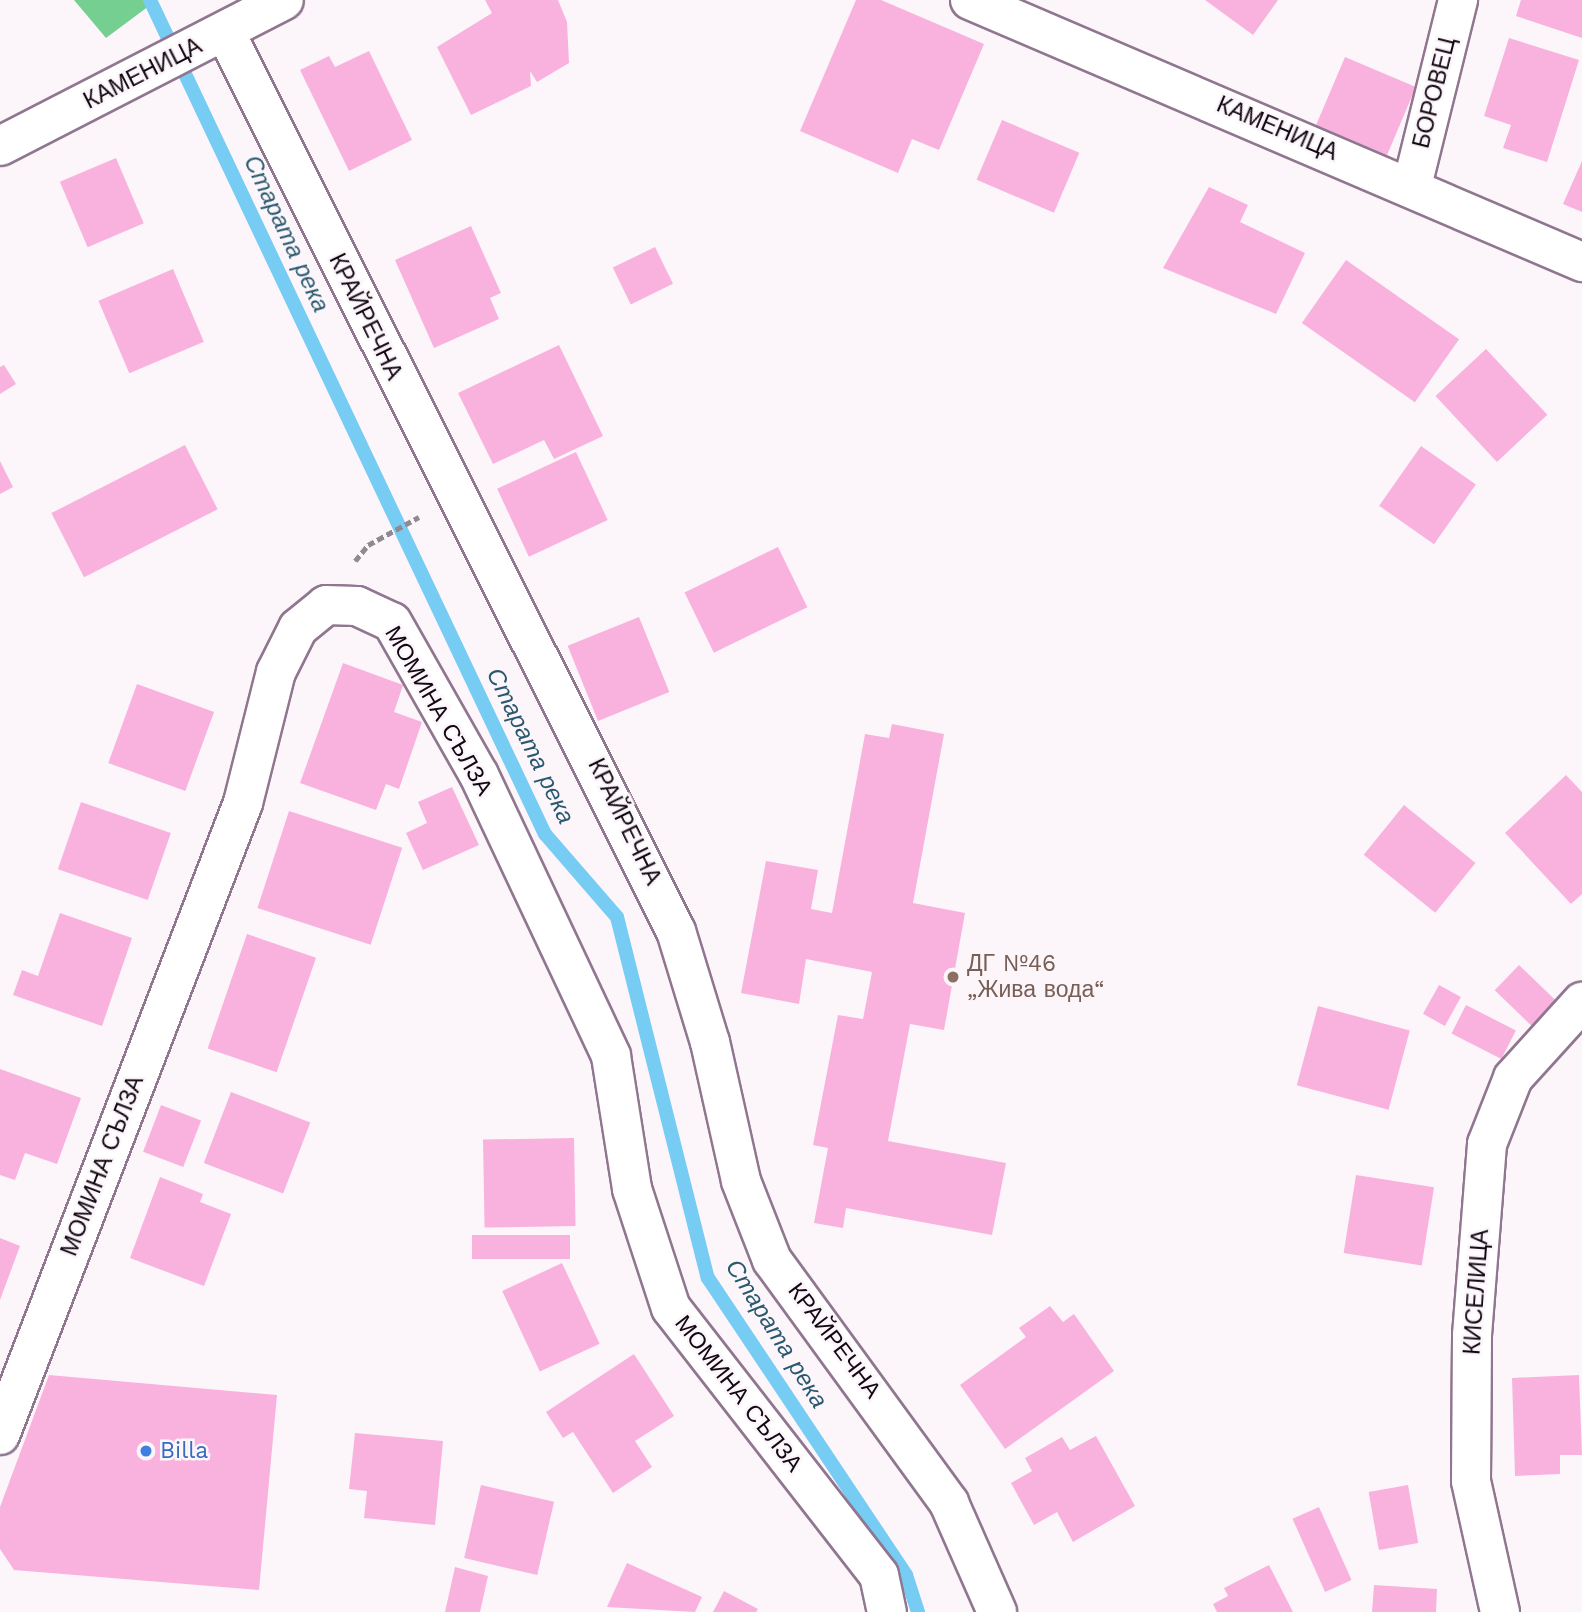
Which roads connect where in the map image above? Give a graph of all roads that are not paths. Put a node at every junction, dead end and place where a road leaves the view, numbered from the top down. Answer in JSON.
{"nodes":[{"id":1,"x":284,"y":0,"type":"edge"},
{"id":2,"x":970,"y":0,"type":"edge"},
{"id":3,"x":1458,"y":0,"type":"edge"},
{"id":4,"x":225,"y":32,"type":"junction"},
{"id":5,"x":0,"y":146,"type":"edge"},
{"id":6,"x":1412,"y":186,"type":"junction"},
{"id":7,"x":1582,"y":262,"type":"edge"},
{"id":8,"x":1582,"y":1002,"type":"edge"},
{"id":9,"x":0,"y":1435,"type":"edge"},
{"id":10,"x":887,"y":1612,"type":"edge"},
{"id":11,"x":997,"y":1612,"type":"edge"},
{"id":12,"x":1500,"y":1612,"type":"edge"}],
"edges":[{"from":1,"to":4,"type":"street","name":"КАМЕНИЦА"},
{"from":2,"to":6,"type":"street","name":"КАМЕНИЦА"},
{"from":3,"to":6,"type":"street","name":"БОРОВЕЦ"},
{"from":4,"to":5,"type":"street","name":"КАМЕНИЦА"},
{"from":4,"to":11,"type":"street","name":"КРАЙРЕЧНА"},
{"from":6,"to":7,"type":"street","name":"КАМЕНИЦА"},
{"from":8,"to":12,"type":"street","name":"КИСЕЛИЦА"},
{"from":9,"to":10,"type":"street","name":"МОМИНА СЪЛЗА"}]}
